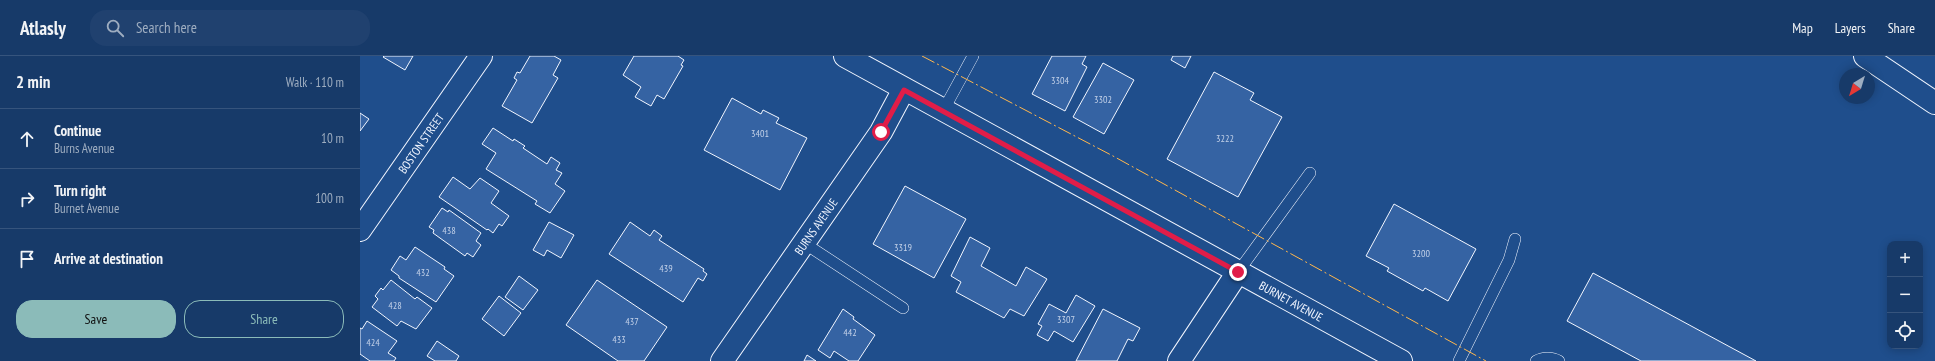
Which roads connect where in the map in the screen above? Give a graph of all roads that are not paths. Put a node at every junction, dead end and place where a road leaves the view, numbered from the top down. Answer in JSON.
{"nodes":[{"id":1,"x":481,"y":56,"type":"edge"},
{"id":2,"x":845,"y":56,"type":"edge"},
{"id":3,"x":973,"y":56,"type":"edge"},
{"id":4,"x":1865,"y":56,"type":"edge"},
{"id":5,"x":904,"y":90,"type":"junction"},
{"id":6,"x":1935,"y":102,"type":"edge"},
{"id":7,"x":943,"y":111,"type":"junction"},
{"id":8,"x":1310,"y":173,"type":"dead end"},
{"id":9,"x":360,"y":230,"type":"edge"},
{"id":10,"x":1516,"y":239,"type":"dead end"},
{"id":11,"x":804,"y":243,"type":"junction"},
{"id":12,"x":1238,"y":272,"type":"junction"},
{"id":13,"x":903,"y":308,"type":"dead end"},
{"id":14,"x":722,"y":361,"type":"edge"},
{"id":15,"x":1180,"y":361,"type":"edge"},
{"id":16,"x":1401,"y":361,"type":"edge"},
{"id":17,"x":1459,"y":361,"type":"edge"},
{"id":18,"x":1536,"y":361,"type":"edge"},
{"id":19,"x":1559,"y":361,"type":"edge"}],
"edges":[{"from":1,"to":9,"type":"main road","name":"BOSTON STREET"},
{"from":2,"to":5,"type":"main road","name":"BURNET AVENUE"},
{"from":3,"to":7,"type":"lane"},
{"from":4,"to":6,"type":"main road"},
{"from":5,"to":7,"type":"main road","name":"BURNET AVENUE"},
{"from":5,"to":11,"type":"main road","name":"BURNS AVENUE"},
{"from":7,"to":12,"type":"main road","name":"BURNET AVENUE"},
{"from":8,"to":12,"type":"lane"},
{"from":10,"to":17,"type":"lane"},
{"from":11,"to":13,"type":"lane"},
{"from":11,"to":14,"type":"main road","name":"BURNS AVENUE"},
{"from":12,"to":15,"type":"main road"},
{"from":12,"to":16,"type":"main road","name":"BURNET AVENUE"},
{"from":18,"to":19,"type":"lane"}]}
